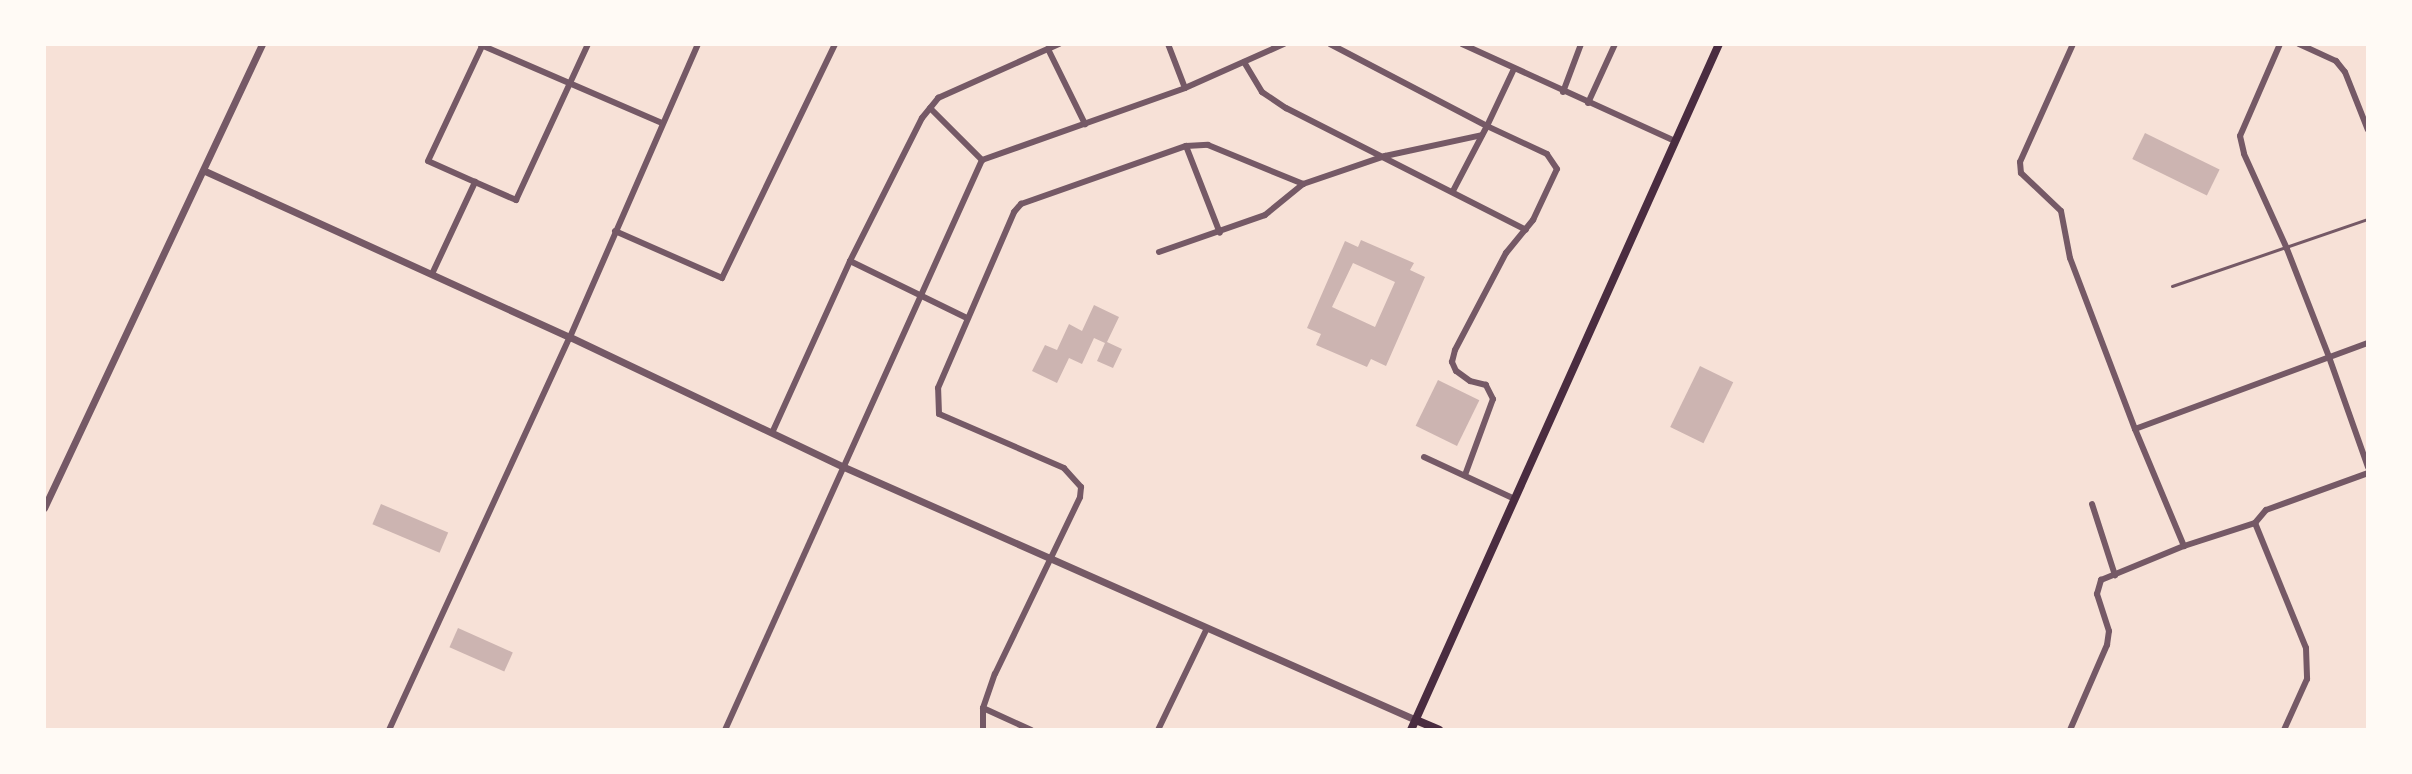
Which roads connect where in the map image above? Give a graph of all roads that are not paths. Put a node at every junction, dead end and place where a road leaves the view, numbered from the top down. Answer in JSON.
{"nodes":[{"id":1,"x":262,"y":44,"type":"edge"},
{"id":2,"x":482,"y":44,"type":"edge"},
{"id":3,"x":588,"y":44,"type":"edge"},
{"id":4,"x":698,"y":44,"type":"edge"},
{"id":5,"x":835,"y":44,"type":"edge"},
{"id":6,"x":1059,"y":44,"type":"edge"},
{"id":7,"x":1168,"y":44,"type":"edge"},
{"id":8,"x":1284,"y":44,"type":"edge"},
{"id":9,"x":1330,"y":44,"type":"edge"},
{"id":10,"x":1462,"y":44,"type":"edge"},
{"id":11,"x":1581,"y":44,"type":"edge"},
{"id":12,"x":1615,"y":44,"type":"edge"},
{"id":13,"x":1719,"y":44,"type":"edge"},
{"id":14,"x":2073,"y":44,"type":"edge"},
{"id":15,"x":2280,"y":44,"type":"edge"},
{"id":16,"x":2299,"y":44,"type":"edge"},
{"id":17,"x":1048,"y":49,"type":"junction"},
{"id":18,"x":1244,"y":62,"type":"junction"},
{"id":19,"x":1514,"y":69,"type":"junction"},
{"id":20,"x":570,"y":83,"type":"junction"},
{"id":21,"x":1185,"y":88,"type":"junction"},
{"id":22,"x":1563,"y":92,"type":"junction"},
{"id":23,"x":1588,"y":103,"type":"junction"},
{"id":24,"x":930,"y":108,"type":"junction"},
{"id":25,"x":662,"y":123,"type":"junction"},
{"id":26,"x":1085,"y":124,"type":"junction"},
{"id":27,"x":1487,"y":126,"type":"junction"},
{"id":28,"x":2368,"y":130,"type":"edge"},
{"id":29,"x":1482,"y":135,"type":"junction"},
{"id":30,"x":1675,"y":141,"type":"junction"},
{"id":31,"x":1186,"y":146,"type":"junction"},
{"id":32,"x":1385,"y":156,"type":"junction"},
{"id":33,"x":982,"y":160,"type":"junction"},
{"id":34,"x":205,"y":171,"type":"junction"},
{"id":35,"x":475,"y":182,"type":"junction"},
{"id":36,"x":1303,"y":184,"type":"junction"},
{"id":37,"x":1453,"y":191,"type":"junction"},
{"id":38,"x":2368,"y":219,"type":"edge"},
{"id":39,"x":1526,"y":230,"type":"junction"},
{"id":40,"x":615,"y":231,"type":"junction"},
{"id":41,"x":1220,"y":233,"type":"junction"},
{"id":42,"x":2287,"y":249,"type":"junction"},
{"id":43,"x":1159,"y":252,"type":"dead end"},
{"id":44,"x":850,"y":261,"type":"junction"},
{"id":45,"x":432,"y":274,"type":"junction"},
{"id":46,"x":2172,"y":286,"type":"dead end"},
{"id":47,"x":922,"y":296,"type":"junction"},
{"id":48,"x":967,"y":318,"type":"junction"},
{"id":49,"x":570,"y":337,"type":"junction"},
{"id":50,"x":2368,"y":343,"type":"edge"},
{"id":51,"x":2329,"y":357,"type":"junction"},
{"id":52,"x":2135,"y":429,"type":"junction"},
{"id":53,"x":772,"y":433,"type":"junction"},
{"id":54,"x":1424,"y":457,"type":"dead end"},
{"id":55,"x":844,"y":467,"type":"junction"},
{"id":56,"x":2368,"y":470,"type":"edge"},
{"id":57,"x":1465,"y":475,"type":"junction"},
{"id":58,"x":1515,"y":499,"type":"junction"},
{"id":59,"x":2092,"y":504,"type":"dead end"},
{"id":60,"x":44,"y":508,"type":"edge"},
{"id":61,"x":2255,"y":523,"type":"junction"},
{"id":62,"x":2184,"y":546,"type":"junction"},
{"id":63,"x":1051,"y":559,"type":"junction"},
{"id":64,"x":2115,"y":575,"type":"junction"},
{"id":65,"x":1207,"y":628,"type":"junction"},
{"id":66,"x":983,"y":708,"type":"junction"},
{"id":67,"x":1416,"y":720,"type":"junction"},
{"id":68,"x":389,"y":730,"type":"edge"},
{"id":69,"x":725,"y":730,"type":"edge"},
{"id":70,"x":983,"y":730,"type":"edge"},
{"id":71,"x":1031,"y":730,"type":"edge"},
{"id":72,"x":1158,"y":730,"type":"edge"},
{"id":73,"x":1411,"y":730,"type":"edge"},
{"id":74,"x":1439,"y":730,"type":"edge"},
{"id":75,"x":2070,"y":730,"type":"edge"},
{"id":76,"x":2284,"y":730,"type":"edge"}],
"edges":[{"from":1,"to":34,"type":"street"},
{"from":2,"to":20,"type":"street"},
{"from":2,"to":35,"type":"street"},
{"from":3,"to":20,"type":"street"},
{"from":4,"to":25,"type":"street"},
{"from":5,"to":40,"type":"street"},
{"from":6,"to":17,"type":"street"},
{"from":7,"to":21,"type":"street"},
{"from":8,"to":18,"type":"street"},
{"from":9,"to":27,"type":"street"},
{"from":10,"to":19,"type":"street"},
{"from":11,"to":22,"type":"street"},
{"from":12,"to":23,"type":"street"},
{"from":13,"to":30,"type":"main road"},
{"from":14,"to":52,"type":"street"},
{"from":15,"to":42,"type":"street"},
{"from":16,"to":28,"type":"street"},
{"from":17,"to":24,"type":"street"},
{"from":17,"to":26,"type":"street"},
{"from":18,"to":21,"type":"street"},
{"from":18,"to":32,"type":"street"},
{"from":19,"to":22,"type":"street"},
{"from":19,"to":27,"type":"street"},
{"from":20,"to":25,"type":"street"},
{"from":20,"to":35,"type":"street"},
{"from":21,"to":26,"type":"street"},
{"from":22,"to":23,"type":"street"},
{"from":23,"to":30,"type":"street"},
{"from":24,"to":33,"type":"street"},
{"from":24,"to":44,"type":"street"},
{"from":25,"to":40,"type":"street"},
{"from":26,"to":33,"type":"street"},
{"from":27,"to":29,"type":"street"},
{"from":27,"to":39,"type":"street"},
{"from":29,"to":32,"type":"street"},
{"from":29,"to":37,"type":"street"},
{"from":30,"to":58,"type":"main road"},
{"from":31,"to":36,"type":"street"},
{"from":31,"to":41,"type":"street"},
{"from":31,"to":48,"type":"street"},
{"from":32,"to":36,"type":"street"},
{"from":32,"to":37,"type":"street"},
{"from":33,"to":47,"type":"street"},
{"from":34,"to":45,"type":"street"},
{"from":34,"to":60,"type":"street"},
{"from":35,"to":45,"type":"street"},
{"from":36,"to":41,"type":"street"},
{"from":37,"to":39,"type":"street"},
{"from":38,"to":42,"type":"lane"},
{"from":39,"to":57,"type":"street"},
{"from":40,"to":49,"type":"street"},
{"from":41,"to":43,"type":"street"},
{"from":42,"to":46,"type":"lane"},
{"from":42,"to":51,"type":"street"},
{"from":44,"to":47,"type":"street"},
{"from":44,"to":53,"type":"street"},
{"from":45,"to":49,"type":"street"},
{"from":47,"to":48,"type":"street"},
{"from":47,"to":55,"type":"street"},
{"from":48,"to":63,"type":"street"},
{"from":49,"to":53,"type":"street"},
{"from":49,"to":68,"type":"street"},
{"from":50,"to":51,"type":"street"},
{"from":51,"to":52,"type":"street"},
{"from":51,"to":56,"type":"street"},
{"from":52,"to":62,"type":"street"},
{"from":53,"to":55,"type":"street"},
{"from":54,"to":57,"type":"street"},
{"from":55,"to":63,"type":"street"},
{"from":55,"to":69,"type":"street"},
{"from":56,"to":61,"type":"street"},
{"from":57,"to":58,"type":"street"},
{"from":58,"to":67,"type":"main road"},
{"from":59,"to":64,"type":"street"},
{"from":61,"to":62,"type":"street"},
{"from":61,"to":76,"type":"street"},
{"from":62,"to":64,"type":"street"},
{"from":63,"to":65,"type":"street"},
{"from":63,"to":66,"type":"street"},
{"from":64,"to":75,"type":"street"},
{"from":65,"to":67,"type":"street"},
{"from":65,"to":72,"type":"street"},
{"from":66,"to":70,"type":"street"},
{"from":66,"to":71,"type":"street"},
{"from":67,"to":73,"type":"main road"},
{"from":67,"to":74,"type":"main road"}]}
